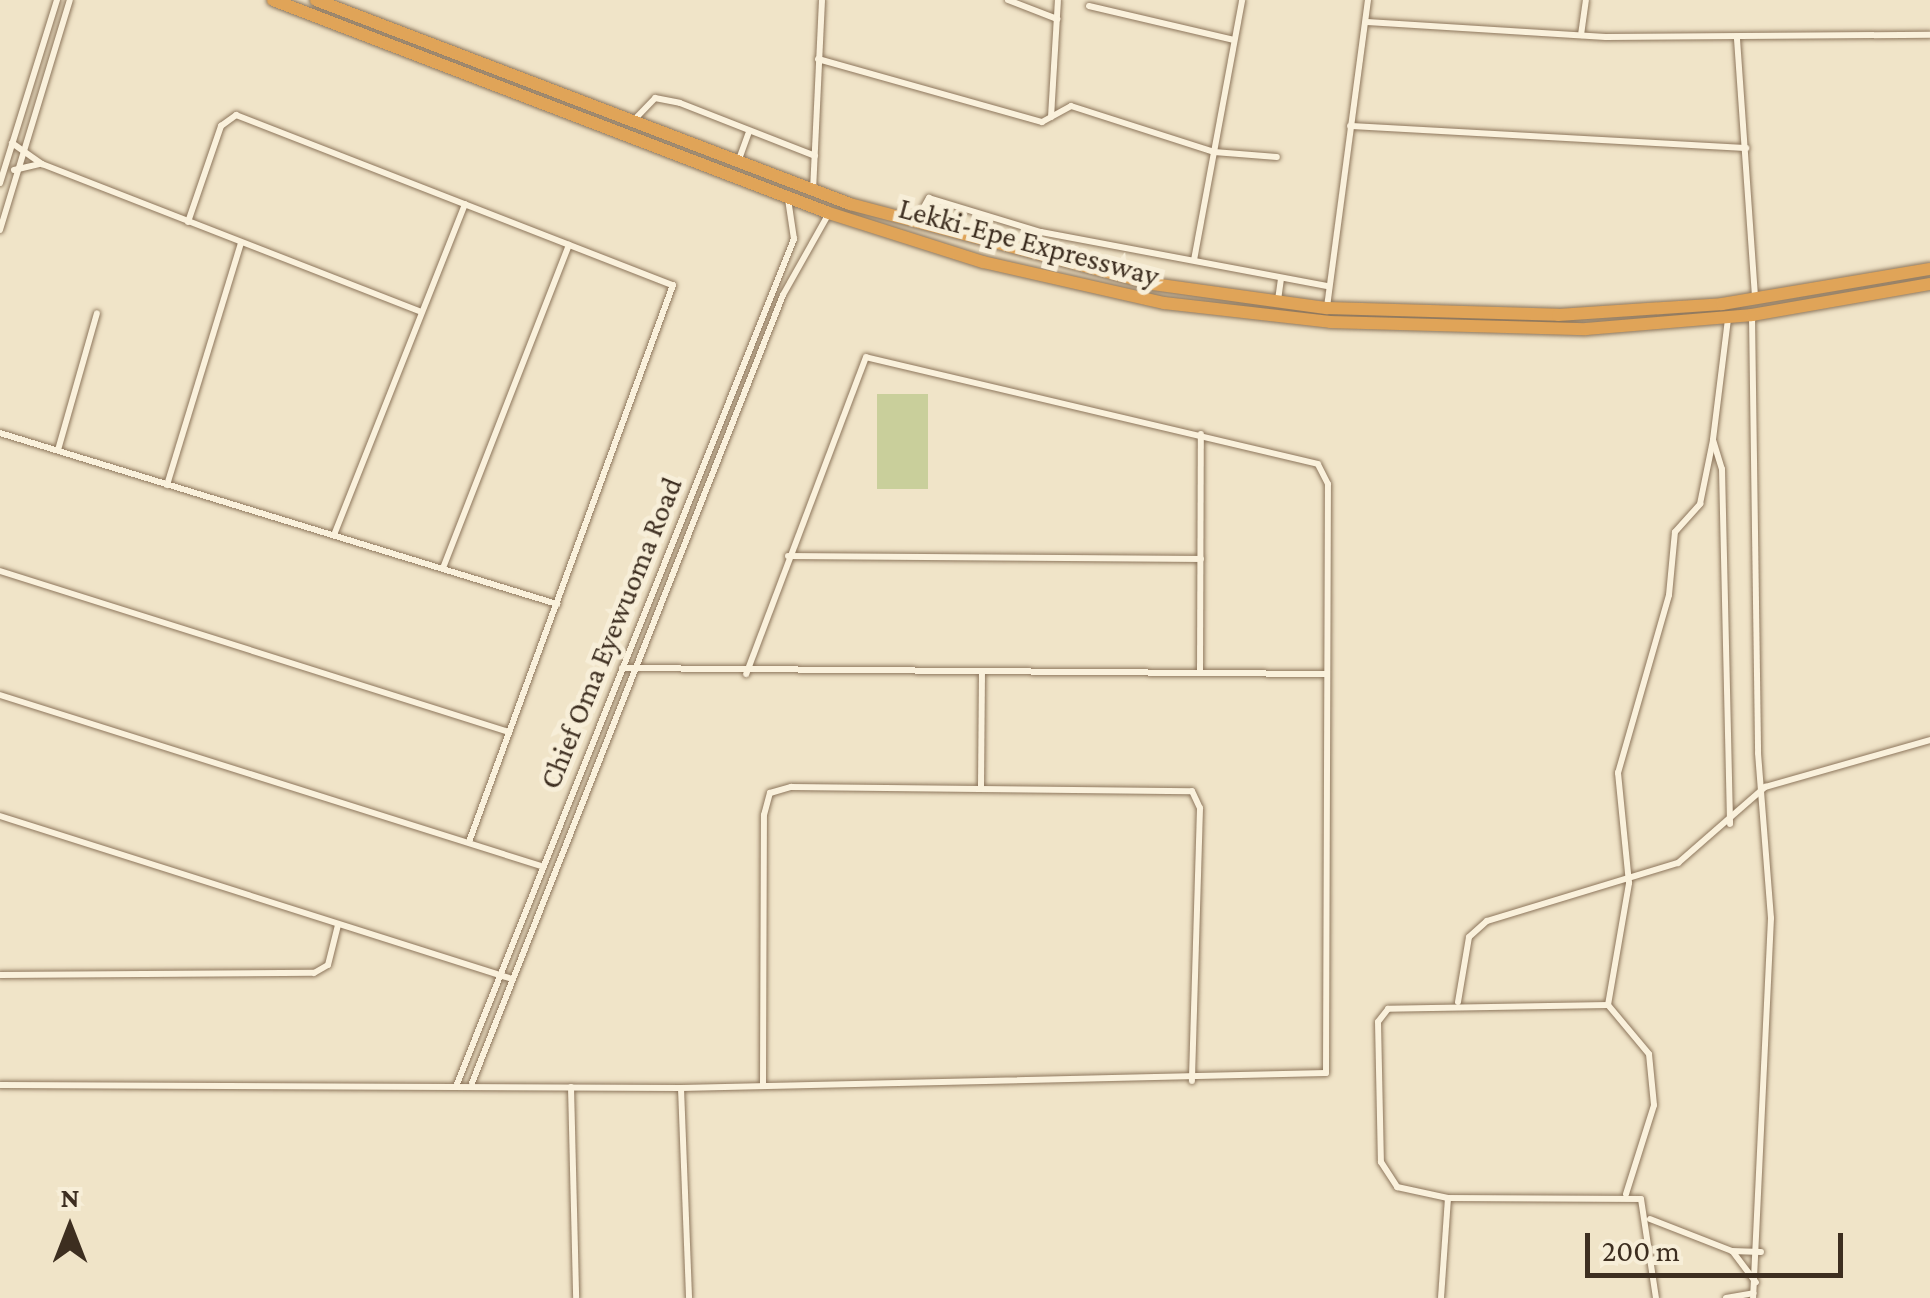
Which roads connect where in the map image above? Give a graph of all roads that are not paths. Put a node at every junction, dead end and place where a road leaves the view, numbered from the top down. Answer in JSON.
{"nodes":[{"id":1,"x":57,"y":0,"type":"edge"},
{"id":2,"x":70,"y":0,"type":"edge"},
{"id":3,"x":273,"y":0,"type":"edge"},
{"id":4,"x":316,"y":0,"type":"edge"},
{"id":5,"x":822,"y":0,"type":"edge"},
{"id":6,"x":1008,"y":0,"type":"edge"},
{"id":7,"x":1058,"y":0,"type":"edge"},
{"id":8,"x":1242,"y":0,"type":"edge"},
{"id":9,"x":1368,"y":0,"type":"edge"},
{"id":10,"x":1586,"y":0,"type":"edge"},
{"id":11,"x":1089,"y":6,"type":"dead end"},
{"id":12,"x":1056,"y":20,"type":"junction"},
{"id":13,"x":1366,"y":22,"type":"junction"},
{"id":14,"x":1581,"y":35,"type":"junction"},
{"id":15,"x":1930,"y":35,"type":"edge"},
{"id":16,"x":1737,"y":39,"type":"junction"},
{"id":17,"x":1234,"y":40,"type":"junction"},
{"id":18,"x":818,"y":59,"type":"junction"},
{"id":19,"x":469,"y":68,"type":"junction"},
{"id":20,"x":1051,"y":118,"type":"junction"},
{"id":21,"x":631,"y":123,"type":"junction"},
{"id":22,"x":1350,"y":126,"type":"junction"},
{"id":23,"x":748,"y":134,"type":"junction"},
{"id":24,"x":12,"y":143,"type":"junction"},
{"id":25,"x":24,"y":147,"type":"junction"},
{"id":26,"x":1746,"y":148,"type":"junction"},
{"id":27,"x":1214,"y":152,"type":"junction"},
{"id":28,"x":815,"y":156,"type":"junction"},
{"id":29,"x":1277,"y":157,"type":"dead end"},
{"id":30,"x":42,"y":164,"type":"junction"},
{"id":31,"x":738,"y":164,"type":"junction"},
{"id":32,"x":4,"y":167,"type":"junction"},
{"id":33,"x":17,"y":170,"type":"junction"},
{"id":34,"x":0,"y":183,"type":"edge"},
{"id":35,"x":814,"y":192,"type":"junction"},
{"id":36,"x":788,"y":198,"type":"junction"},
{"id":37,"x":464,"y":204,"type":"junction"},
{"id":38,"x":829,"y":213,"type":"junction"},
{"id":39,"x":188,"y":222,"type":"junction"},
{"id":40,"x":915,"y":225,"type":"junction"},
{"id":41,"x":0,"y":230,"type":"edge"},
{"id":42,"x":241,"y":242,"type":"junction"},
{"id":43,"x":569,"y":245,"type":"junction"},
{"id":44,"x":1194,"y":260,"type":"junction"},
{"id":45,"x":1930,"y":269,"type":"edge"},
{"id":46,"x":1281,"y":278,"type":"junction"},
{"id":47,"x":1930,"y":284,"type":"edge"},
{"id":48,"x":1327,"y":286,"type":"junction"},
{"id":49,"x":1756,"y":299,"type":"junction"},
{"id":50,"x":1278,"y":300,"type":"junction"},
{"id":51,"x":1327,"y":308,"type":"junction"},
{"id":52,"x":420,"y":311,"type":"junction"},
{"id":53,"x":97,"y":313,"type":"dead end"},
{"id":54,"x":1752,"y":315,"type":"junction"},
{"id":55,"x":1728,"y":317,"type":"junction"},
{"id":56,"x":0,"y":433,"type":"edge"},
{"id":57,"x":1201,"y":434,"type":"junction"},
{"id":58,"x":1713,"y":440,"type":"junction"},
{"id":59,"x":58,"y":450,"type":"junction"},
{"id":60,"x":167,"y":484,"type":"junction"},
{"id":61,"x":334,"y":535,"type":"junction"},
{"id":62,"x":788,"y":556,"type":"junction"},
{"id":63,"x":1201,"y":559,"type":"junction"},
{"id":64,"x":444,"y":568,"type":"junction"},
{"id":65,"x":0,"y":571,"type":"edge"},
{"id":66,"x":557,"y":604,"type":"junction"},
{"id":67,"x":622,"y":668,"type":"junction"},
{"id":68,"x":632,"y":672,"type":"junction"},
{"id":69,"x":1200,"y":673,"type":"junction"},
{"id":70,"x":746,"y":674,"type":"junction"},
{"id":71,"x":982,"y":674,"type":"junction"},
{"id":72,"x":1327,"y":674,"type":"junction"},
{"id":73,"x":0,"y":696,"type":"edge"},
{"id":74,"x":509,"y":732,"type":"junction"},
{"id":75,"x":1930,"y":740,"type":"edge"},
{"id":76,"x":981,"y":786,"type":"junction"},
{"id":77,"x":1766,"y":787,"type":"junction"},
{"id":78,"x":0,"y":816,"type":"edge"},
{"id":79,"x":1730,"y":825,"type":"junction"},
{"id":80,"x":469,"y":842,"type":"junction"},
{"id":81,"x":542,"y":866,"type":"junction"},
{"id":82,"x":1629,"y":883,"type":"junction"},
{"id":83,"x":338,"y":925,"type":"junction"},
{"id":84,"x":498,"y":974,"type":"junction"},
{"id":85,"x":0,"y":975,"type":"edge"},
{"id":86,"x":510,"y":978,"type":"junction"},
{"id":87,"x":1458,"y":1002,"type":"junction"},
{"id":88,"x":1608,"y":1004,"type":"junction"},
{"id":89,"x":1192,"y":1081,"type":"junction"},
{"id":90,"x":472,"y":1083,"type":"junction"},
{"id":91,"x":456,"y":1084,"type":"junction"},
{"id":92,"x":764,"y":1084,"type":"junction"},
{"id":93,"x":0,"y":1085,"type":"edge"},
{"id":94,"x":571,"y":1087,"type":"junction"},
{"id":95,"x":681,"y":1088,"type":"junction"},
{"id":96,"x":1626,"y":1194,"type":"junction"},
{"id":97,"x":1448,"y":1198,"type":"junction"},
{"id":98,"x":1650,"y":1219,"type":"junction"},
{"id":99,"x":1732,"y":1252,"type":"junction"},
{"id":100,"x":1761,"y":1252,"type":"junction"},
{"id":101,"x":1756,"y":1283,"type":"junction"},
{"id":102,"x":1754,"y":1296,"type":"edge"},
{"id":103,"x":576,"y":1298,"type":"edge"},
{"id":104,"x":689,"y":1298,"type":"edge"},
{"id":105,"x":1441,"y":1298,"type":"edge"},
{"id":106,"x":1648,"y":1298,"type":"edge"},
{"id":107,"x":1659,"y":1298,"type":"edge"},
{"id":108,"x":1726,"y":1298,"type":"edge"}],
"edges":[{"from":1,"to":24,"type":"street"},
{"from":2,"to":25,"type":"street"},
{"from":3,"to":19,"type":"highway","name":"Lekki-Epe Expressway"},
{"from":4,"to":19,"type":"highway","name":"Lekki-Epe Expressway"},
{"from":5,"to":18,"type":"street"},
{"from":6,"to":12,"type":"street"},
{"from":7,"to":12,"type":"street"},
{"from":8,"to":17,"type":"street"},
{"from":9,"to":13,"type":"street"},
{"from":10,"to":14,"type":"street"},
{"from":11,"to":17,"type":"street"},
{"from":12,"to":20,"type":"street"},
{"from":13,"to":14,"type":"street"},
{"from":13,"to":22,"type":"street"},
{"from":14,"to":16,"type":"street"},
{"from":15,"to":16,"type":"street"},
{"from":16,"to":26,"type":"street"},
{"from":17,"to":27,"type":"street"},
{"from":18,"to":20,"type":"street"},
{"from":18,"to":28,"type":"street"},
{"from":19,"to":21,"type":"highway","name":"Lekki-Epe Expressway"},
{"from":19,"to":36,"type":"highway","name":"Lekki-Epe Expressway"},
{"from":20,"to":27,"type":"street"},
{"from":21,"to":23,"type":"street"},
{"from":21,"to":31,"type":"highway","name":"Lekki-Epe Expressway"},
{"from":22,"to":26,"type":"street"},
{"from":22,"to":48,"type":"street"},
{"from":23,"to":28,"type":"street"},
{"from":23,"to":31,"type":"street"},
{"from":24,"to":25,"type":"street"},
{"from":24,"to":32,"type":"street"},
{"from":25,"to":30,"type":"street"},
{"from":25,"to":33,"type":"street"},
{"from":26,"to":49,"type":"street"},
{"from":27,"to":29,"type":"street"},
{"from":27,"to":44,"type":"street"},
{"from":28,"to":35,"type":"street"},
{"from":30,"to":33,"type":"street"},
{"from":30,"to":39,"type":"street"},
{"from":31,"to":35,"type":"highway","name":"Lekki-Epe Expressway"},
{"from":32,"to":33,"type":"street"},
{"from":32,"to":34,"type":"street"},
{"from":33,"to":41,"type":"street"},
{"from":35,"to":40,"type":"highway","name":"Lekki-Epe Expressway"},
{"from":36,"to":38,"type":"highway","name":"Lekki-Epe Expressway"},
{"from":36,"to":67,"type":"street","name":"Chief Oma Eyewuoma Road"},
{"from":37,"to":39,"type":"street"},
{"from":37,"to":43,"type":"street"},
{"from":37,"to":52,"type":"street"},
{"from":38,"to":55,"type":"highway","name":"Lekki-Epe Expressway"},
{"from":38,"to":68,"type":"street","name":"Chief Oma Eyewuoma Road"},
{"from":39,"to":42,"type":"street"},
{"from":40,"to":44,"type":"street"},
{"from":40,"to":50,"type":"highway","name":"Lekki-Epe Expressway"},
{"from":42,"to":52,"type":"street"},
{"from":42,"to":60,"type":"street"},
{"from":43,"to":64,"type":"street"},
{"from":43,"to":66,"type":"street"},
{"from":44,"to":46,"type":"street"},
{"from":45,"to":49,"type":"highway","name":"Lekki-Epe Expressway"},
{"from":46,"to":48,"type":"street"},
{"from":46,"to":50,"type":"street"},
{"from":47,"to":54,"type":"highway","name":"Lekki-Epe Expressway"},
{"from":48,"to":51,"type":"street"},
{"from":49,"to":51,"type":"highway","name":"Lekki-Epe Expressway"},
{"from":50,"to":51,"type":"highway","name":"Lekki-Epe Expressway"},
{"from":52,"to":61,"type":"street"},
{"from":53,"to":59,"type":"street"},
{"from":54,"to":55,"type":"highway","name":"Lekki-Epe Expressway"},
{"from":54,"to":77,"type":"street"},
{"from":55,"to":58,"type":"street"},
{"from":56,"to":59,"type":"street"},
{"from":57,"to":62,"type":"street"},
{"from":57,"to":63,"type":"street"},
{"from":57,"to":72,"type":"street"},
{"from":58,"to":79,"type":"street"},
{"from":58,"to":82,"type":"street"},
{"from":59,"to":60,"type":"street"},
{"from":60,"to":61,"type":"street"},
{"from":61,"to":64,"type":"street"},
{"from":62,"to":63,"type":"street"},
{"from":62,"to":70,"type":"street"},
{"from":63,"to":69,"type":"street"},
{"from":64,"to":66,"type":"street"},
{"from":65,"to":74,"type":"street"},
{"from":66,"to":74,"type":"street"},
{"from":67,"to":68,"type":"street"},
{"from":67,"to":81,"type":"street","name":"Chief Oma Eyewuoma Road"},
{"from":68,"to":70,"type":"street"},
{"from":68,"to":86,"type":"street","name":"Chief Oma Eyewuoma Road"},
{"from":69,"to":71,"type":"street"},
{"from":69,"to":72,"type":"street"},
{"from":70,"to":71,"type":"street"},
{"from":71,"to":76,"type":"street"},
{"from":72,"to":89,"type":"street"},
{"from":73,"to":80,"type":"street"},
{"from":74,"to":80,"type":"street"},
{"from":75,"to":77,"type":"street"},
{"from":76,"to":89,"type":"street"},
{"from":76,"to":92,"type":"street"},
{"from":77,"to":79,"type":"street"},
{"from":77,"to":100,"type":"street"},
{"from":78,"to":83,"type":"street"},
{"from":79,"to":82,"type":"street"},
{"from":80,"to":81,"type":"street"},
{"from":81,"to":84,"type":"street","name":"Chief Oma Eyewuoma Road"},
{"from":82,"to":87,"type":"street"},
{"from":82,"to":88,"type":"street"},
{"from":83,"to":84,"type":"street"},
{"from":83,"to":85,"type":"street"},
{"from":84,"to":86,"type":"street"},
{"from":84,"to":91,"type":"street","name":"Chief Oma Eyewuoma Road"},
{"from":86,"to":90,"type":"street","name":"Chief Oma Eyewuoma Road"},
{"from":87,"to":88,"type":"street"},
{"from":87,"to":97,"type":"street"},
{"from":88,"to":96,"type":"street"},
{"from":89,"to":92,"type":"street"},
{"from":90,"to":91,"type":"street"},
{"from":90,"to":94,"type":"street"},
{"from":91,"to":93,"type":"street"},
{"from":92,"to":95,"type":"street"},
{"from":94,"to":95,"type":"street"},
{"from":94,"to":103,"type":"street"},
{"from":95,"to":104,"type":"street"},
{"from":96,"to":97,"type":"street"},
{"from":96,"to":98,"type":"street"},
{"from":97,"to":105,"type":"street"},
{"from":98,"to":99,"type":"street"},
{"from":98,"to":107,"type":"street"},
{"from":99,"to":100,"type":"street"},
{"from":99,"to":101,"type":"street"},
{"from":100,"to":101,"type":"street"},
{"from":101,"to":102,"type":"street"},
{"from":102,"to":108,"type":"street"},
{"from":106,"to":107,"type":"street"}]}
